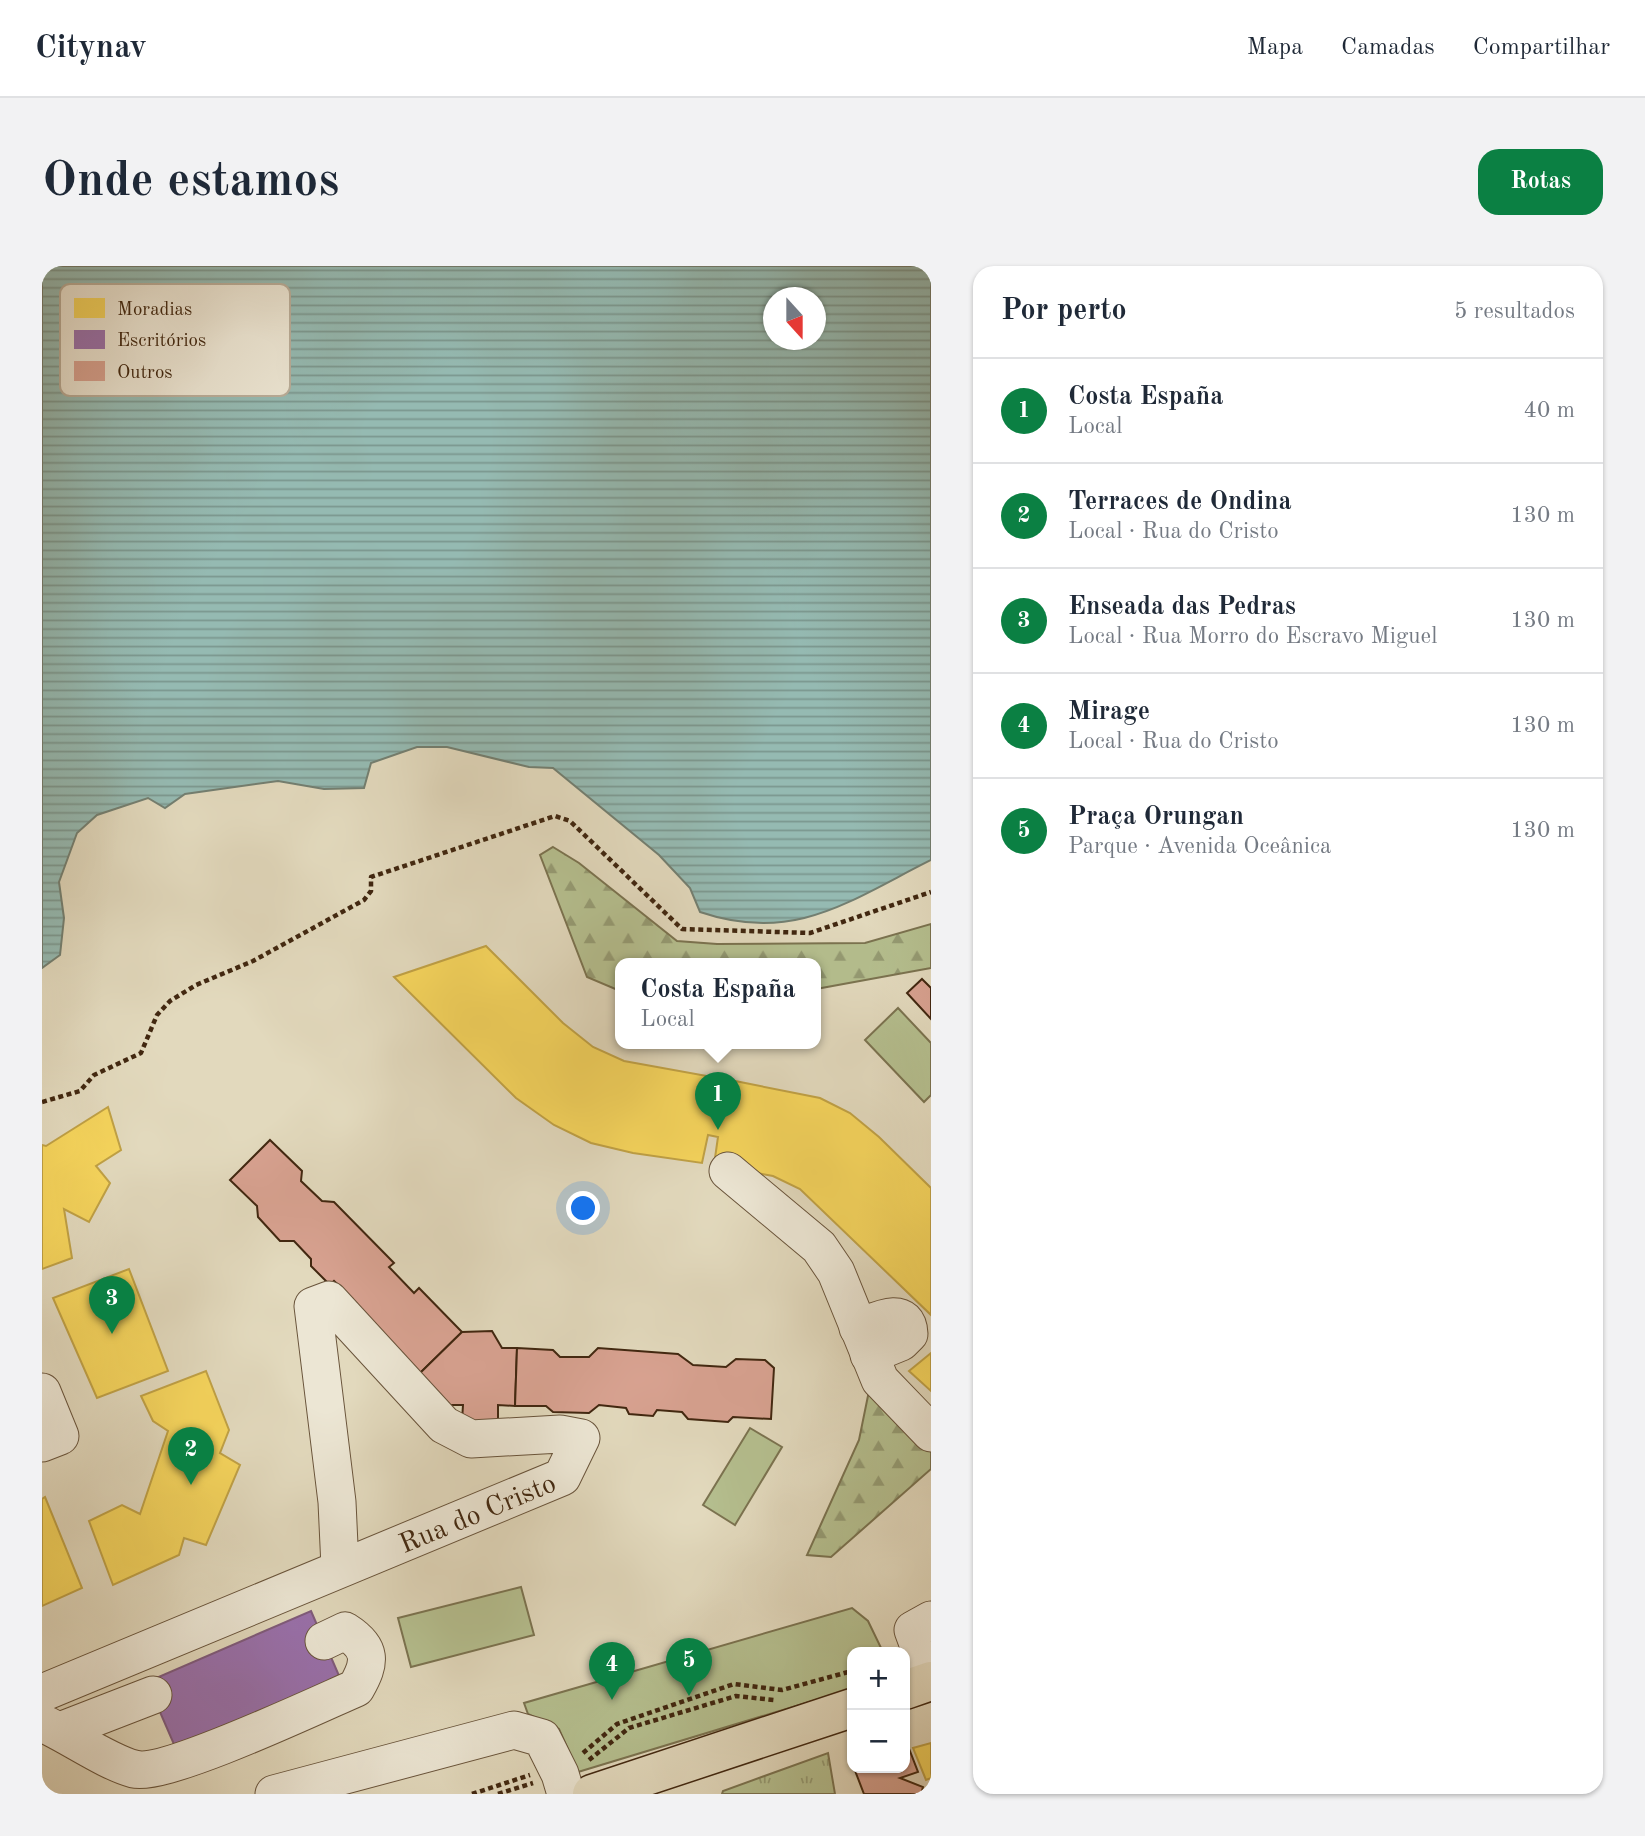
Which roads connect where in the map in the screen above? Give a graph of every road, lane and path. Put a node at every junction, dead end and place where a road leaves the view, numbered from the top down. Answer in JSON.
{"nodes":[{"id":1,"x":931,"y":892,"type":"edge"},
{"id":2,"x":42,"y":1102,"type":"edge"},
{"id":3,"x":728,"y":1171,"type":"dead end"},
{"id":4,"x":42,"y":1392,"type":"edge"},
{"id":5,"x":931,"y":1433,"type":"edge"},
{"id":6,"x":51,"y":1440,"type":"edge"},
{"id":7,"x":340,"y":1567,"type":"junction"},
{"id":8,"x":931,"y":1620,"type":"edge"},
{"id":9,"x":324,"y":1641,"type":"dead end"},
{"id":10,"x":847,"y":1672,"type":"edge"},
{"id":11,"x":931,"y":1680,"type":"edge"},
{"id":12,"x":910,"y":1688,"type":"edge"},
{"id":13,"x":42,"y":1693,"type":"edge"},
{"id":14,"x":846,"y":1695,"type":"edge"},
{"id":15,"x":780,"y":1701,"type":"dead end"},
{"id":16,"x":157,"y":1704,"type":"dead end"},
{"id":17,"x":62,"y":1733,"type":"edge"},
{"id":18,"x":561,"y":1778,"type":"edge"},
{"id":19,"x":501,"y":1784,"type":"junction"},
{"id":20,"x":505,"y":1793,"type":"edge"},
{"id":21,"x":274,"y":1794,"type":"edge"},
{"id":22,"x":472,"y":1794,"type":"edge"},
{"id":23,"x":498,"y":1794,"type":"edge"},
{"id":24,"x":592,"y":1794,"type":"edge"}],
"edges":[{"from":1,"to":2,"type":"path"},
{"from":3,"to":5,"type":"street"},
{"from":4,"to":6,"type":"street"},
{"from":7,"to":7,"type":"street","name":"Rua do Cristo"},
{"from":7,"to":13,"type":"street","name":"Rua do Cristo"},
{"from":8,"to":11,"type":"street"},
{"from":9,"to":17,"type":"street"},
{"from":10,"to":18,"type":"path"},
{"from":11,"to":12,"type":"main road"},
{"from":14,"to":24,"type":"main road"},
{"from":15,"to":18,"type":"path"},
{"from":16,"to":17,"type":"street"},
{"from":18,"to":19,"type":"path"},
{"from":18,"to":20,"type":"path"},
{"from":18,"to":21,"type":"street"},
{"from":19,"to":20,"type":"path"},
{"from":19,"to":22,"type":"path"},
{"from":20,"to":23,"type":"path"}]}
